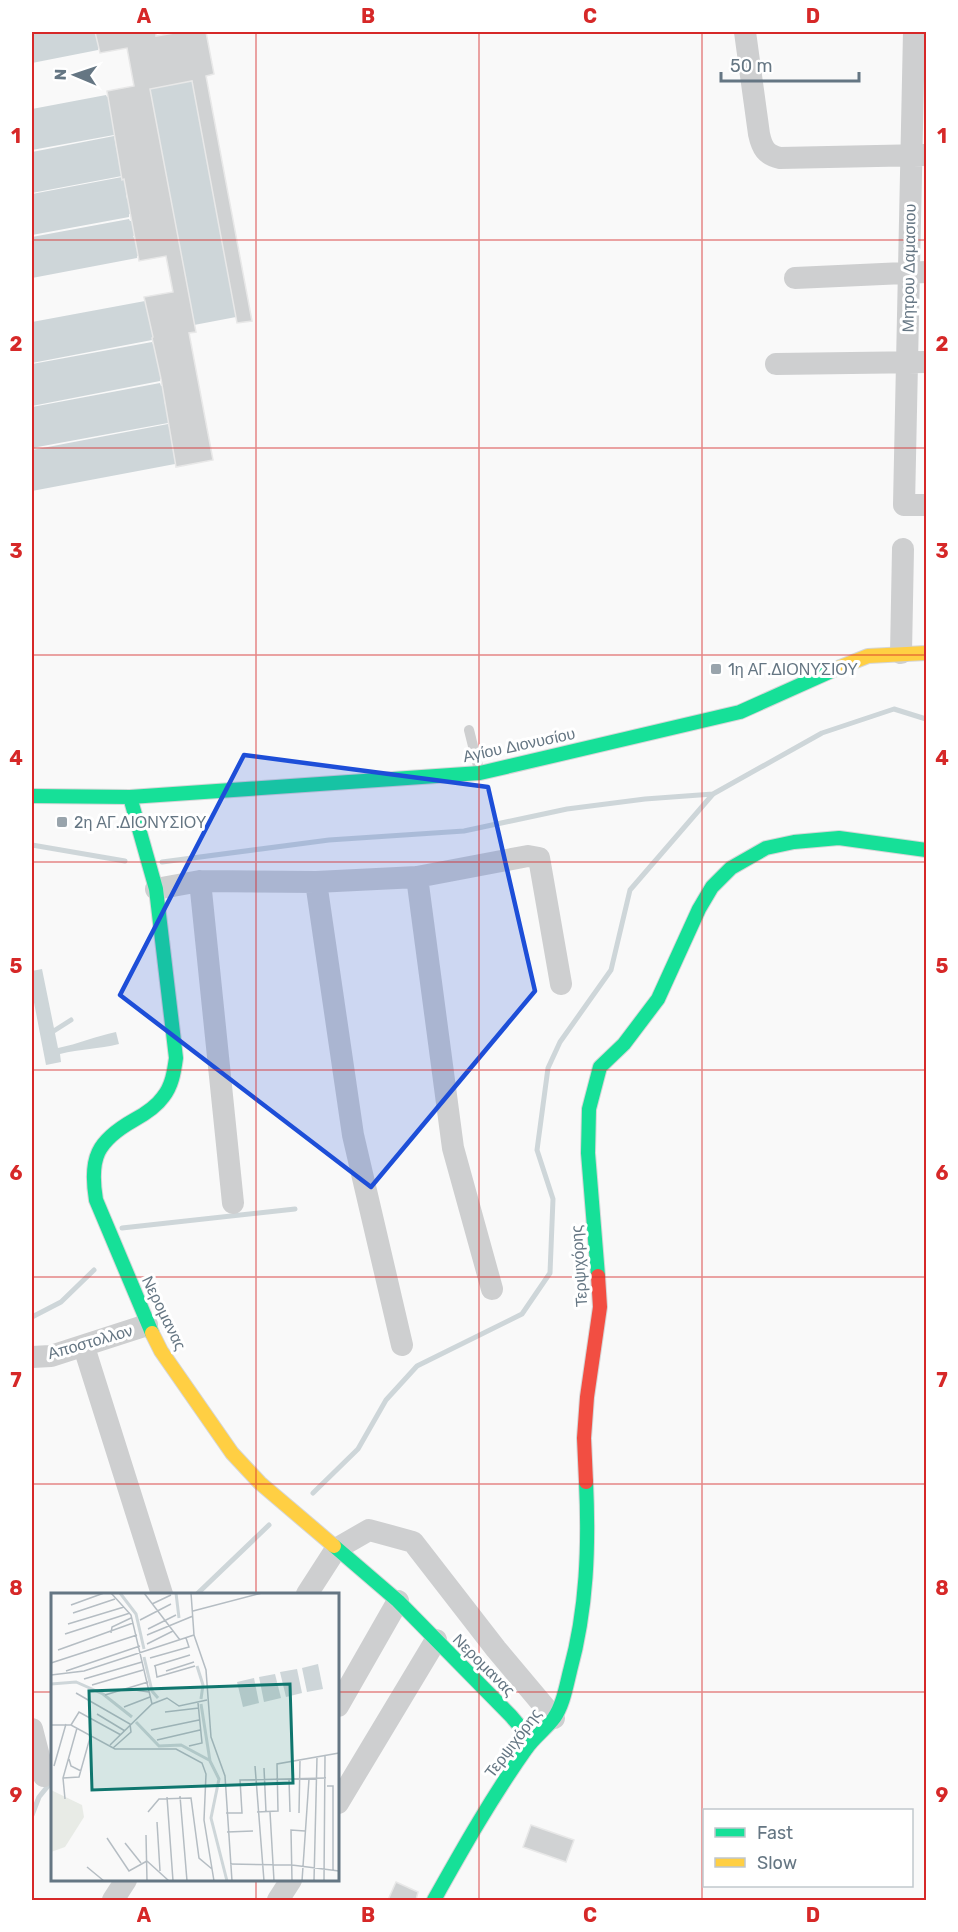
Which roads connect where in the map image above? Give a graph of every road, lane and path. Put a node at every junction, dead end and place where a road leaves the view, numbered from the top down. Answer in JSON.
{"nodes":[{"id":1,"x":745,"y":32,"type":"edge"},
{"id":2,"x":918,"y":36,"type":"edge"},
{"id":3,"x":919,"y":155,"type":"edge"},
{"id":4,"x":918,"y":272,"type":"edge"},
{"id":5,"x":795,"y":278,"type":"dead end"},
{"id":6,"x":917,"y":362,"type":"edge"},
{"id":7,"x":776,"y":364,"type":"dead end"},
{"id":8,"x":915,"y":505,"type":"edge"},
{"id":9,"x":903,"y":549,"type":"dead end"},
{"id":10,"x":901,"y":653,"type":"junction"},
{"id":11,"x":927,"y":653,"type":"edge"},
{"id":12,"x":469,"y":730,"type":"dead end"},
{"id":13,"x":480,"y":773,"type":"junction"},
{"id":14,"x":32,"y":796,"type":"edge"},
{"id":15,"x":130,"y":797,"type":"junction"},
{"id":16,"x":927,"y":850,"type":"edge"},
{"id":17,"x":417,"y":877,"type":"junction"},
{"id":18,"x":200,"y":881,"type":"junction"},
{"id":19,"x":316,"y":882,"type":"junction"},
{"id":20,"x":156,"y":889,"type":"junction"},
{"id":21,"x":561,"y":984,"type":"dead end"},
{"id":22,"x":233,"y":1203,"type":"dead end"},
{"id":23,"x":492,"y":1289,"type":"dead end"},
{"id":24,"x":147,"y":1325,"type":"junction"},
{"id":25,"x":402,"y":1345,"type":"dead end"},
{"id":26,"x":84,"y":1347,"type":"junction"},
{"id":27,"x":33,"y":1359,"type":"edge"},
{"id":28,"x":336,"y":1549,"type":"junction"},
{"id":29,"x":162,"y":1593,"type":"edge"},
{"id":30,"x":308,"y":1593,"type":"edge"},
{"id":31,"x":398,"y":1601,"type":"junction"},
{"id":32,"x":436,"y":1640,"type":"junction"},
{"id":33,"x":339,"y":1704,"type":"edge"},
{"id":34,"x":554,"y":1718,"type":"junction"},
{"id":35,"x":32,"y":1729,"type":"edge"},
{"id":36,"x":528,"y":1746,"type":"junction"},
{"id":37,"x":44,"y":1776,"type":"dead end"},
{"id":38,"x":339,"y":1801,"type":"edge"},
{"id":39,"x":125,"y":1881,"type":"edge"},
{"id":40,"x":290,"y":1881,"type":"edge"},
{"id":41,"x":113,"y":1900,"type":"edge"},
{"id":42,"x":278,"y":1900,"type":"edge"},
{"id":43,"x":434,"y":1900,"type":"edge"}],
"edges":[{"from":1,"to":3,"type":"street"},
{"from":2,"to":3,"type":"street","name":"Μητρου Δαμασιου"},
{"from":3,"to":4,"type":"street","name":"Μητρου Δαμασιου"},
{"from":4,"to":5,"type":"street"},
{"from":4,"to":6,"type":"street","name":"Μητρου Δαμασιου"},
{"from":6,"to":7,"type":"street"},
{"from":6,"to":8,"type":"street","name":"Μητρου Δαμασιου"},
{"from":9,"to":10,"type":"street"},
{"from":10,"to":11,"type":"street","name":"Αγίου Διονυσίου"},
{"from":10,"to":13,"type":"street","name":"Αγίου Διονυσίου"},
{"from":12,"to":13,"type":"lane"},
{"from":13,"to":15,"type":"street","name":"Αγίου Διονυσίου"},
{"from":14,"to":15,"type":"street","name":"Αγίου Διονυσίου"},
{"from":15,"to":20,"type":"street","name":"Νερομανας"},
{"from":16,"to":34,"type":"street","name":"Τερψιχόρης"},
{"from":17,"to":19,"type":"street"},
{"from":17,"to":21,"type":"street"},
{"from":17,"to":23,"type":"street"},
{"from":18,"to":19,"type":"street"},
{"from":18,"to":20,"type":"street"},
{"from":18,"to":22,"type":"street"},
{"from":19,"to":25,"type":"street"},
{"from":20,"to":24,"type":"street","name":"Νερομανας"},
{"from":24,"to":26,"type":"street","name":"Αποστολλον"},
{"from":24,"to":28,"type":"street","name":"Νερομανας"},
{"from":26,"to":27,"type":"street","name":"Αποστολλον"},
{"from":26,"to":29,"type":"street"},
{"from":28,"to":30,"type":"street"},
{"from":28,"to":31,"type":"street","name":"Νερομανας"},
{"from":28,"to":34,"type":"street"},
{"from":31,"to":32,"type":"street","name":"Νερομανας"},
{"from":31,"to":33,"type":"street"},
{"from":32,"to":36,"type":"street","name":"Νερομανας"},
{"from":32,"to":38,"type":"street"},
{"from":34,"to":36,"type":"street","name":"Τερψιχόρης"},
{"from":35,"to":37,"type":"street"},
{"from":36,"to":43,"type":"street","name":"Τερψιχόρης"},
{"from":39,"to":41,"type":"street"},
{"from":40,"to":42,"type":"street"}]}
